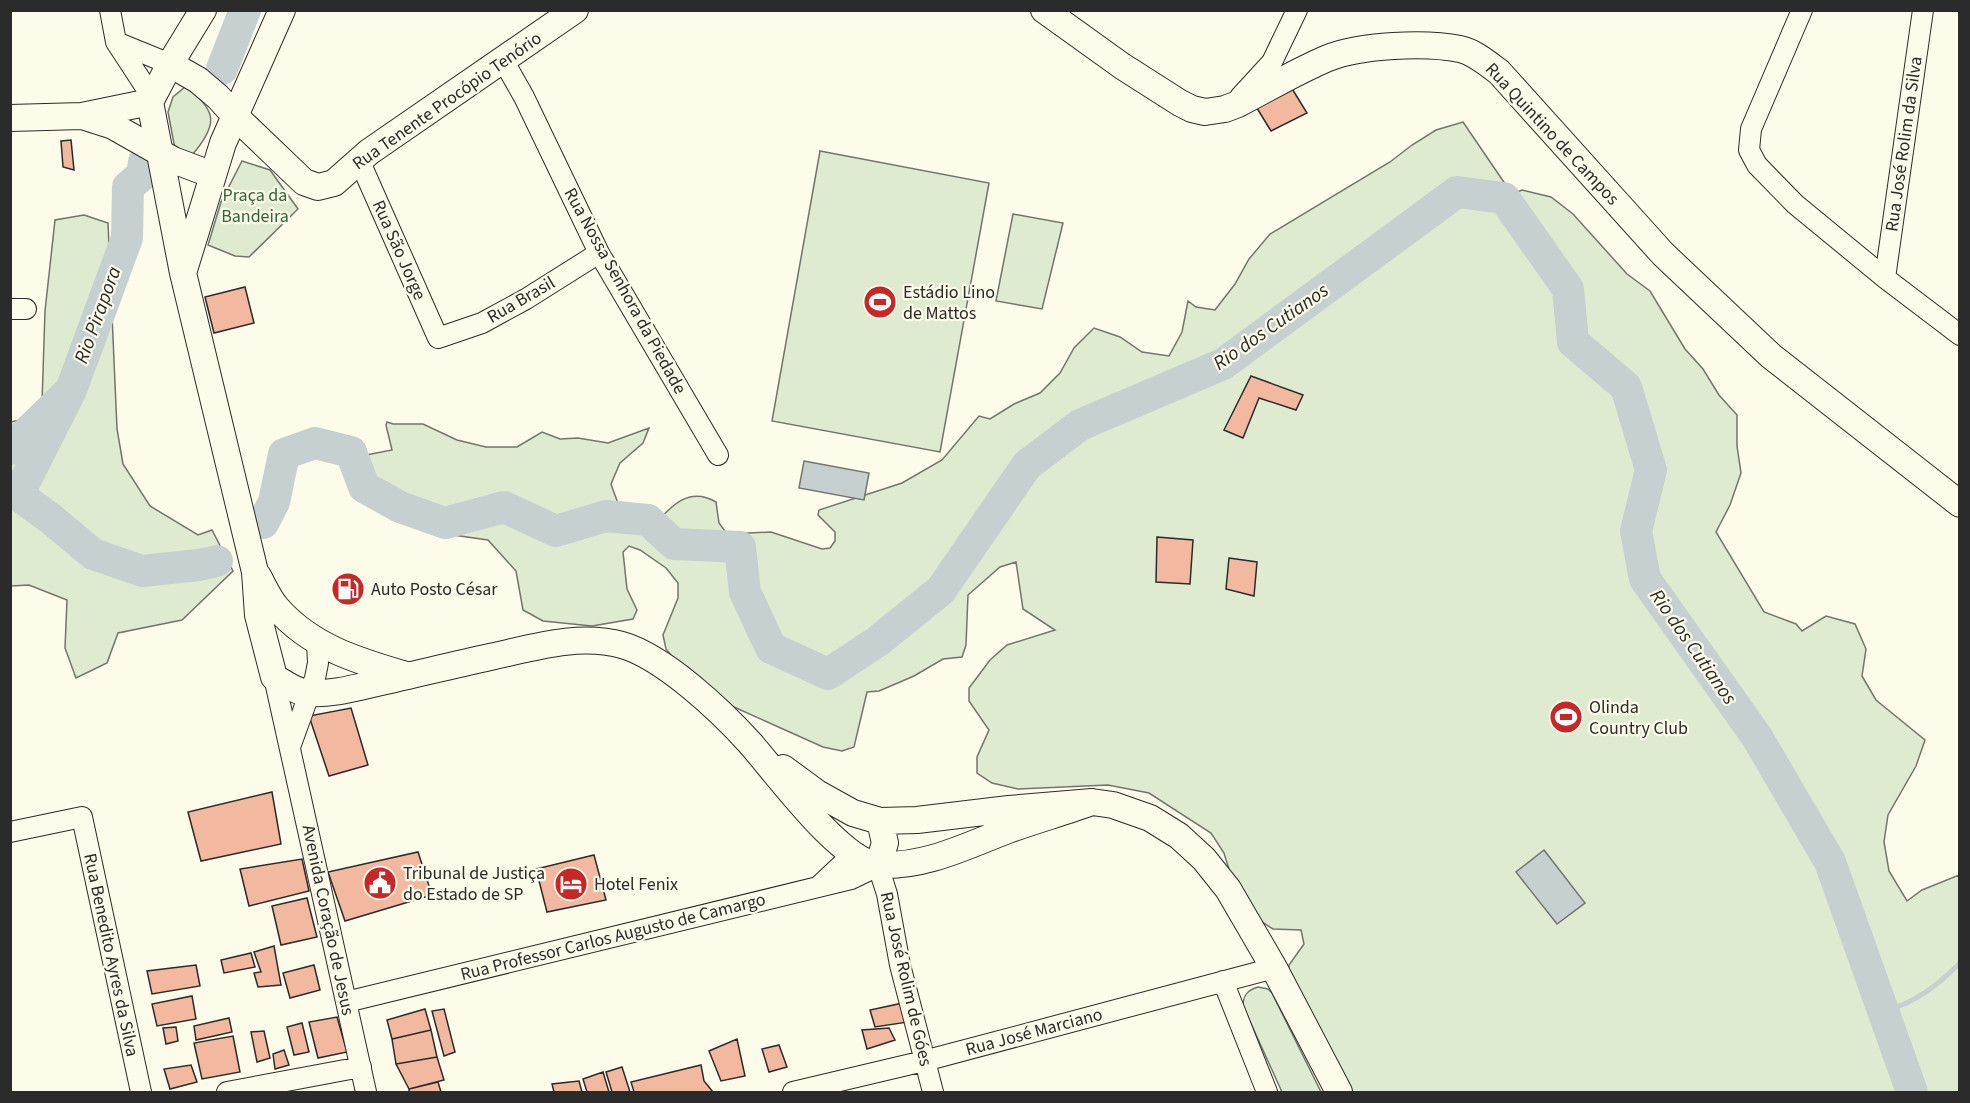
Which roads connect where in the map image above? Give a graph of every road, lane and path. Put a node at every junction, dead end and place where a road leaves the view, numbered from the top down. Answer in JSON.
{"nodes":[{"id":1,"x":110,"y":10,"type":"edge"},
{"id":2,"x":203,"y":10,"type":"edge"},
{"id":3,"x":282,"y":10,"type":"edge"},
{"id":4,"x":575,"y":10,"type":"edge"},
{"id":5,"x":1044,"y":10,"type":"edge"},
{"id":6,"x":1297,"y":10,"type":"edge"},
{"id":7,"x":1802,"y":10,"type":"edge"},
{"id":8,"x":1923,"y":10,"type":"edge"},
{"id":9,"x":116,"y":42,"type":"junction"},
{"id":10,"x":503,"y":60,"type":"junction"},
{"id":11,"x":170,"y":64,"type":"junction"},
{"id":12,"x":151,"y":99,"type":"junction"},
{"id":13,"x":1225,"y":109,"type":"junction"},
{"id":14,"x":82,"y":116,"type":"junction"},
{"id":15,"x":236,"y":117,"type":"junction"},
{"id":16,"x":10,"y":118,"type":"edge"},
{"id":17,"x":159,"y":152,"type":"junction"},
{"id":18,"x":360,"y":162,"type":"junction"},
{"id":19,"x":213,"y":175,"type":"junction"},
{"id":20,"x":599,"y":253,"type":"junction"},
{"id":21,"x":183,"y":273,"type":"junction"},
{"id":22,"x":1885,"y":278,"type":"junction"},
{"id":23,"x":1959,"y":334,"type":"edge"},
{"id":24,"x":438,"y":338,"type":"joint"},
{"id":25,"x":718,"y":455,"type":"dead end"},
{"id":26,"x":1959,"y":504,"type":"edge"},
{"id":27,"x":255,"y":572,"type":"junction"},
{"id":28,"x":317,"y":643,"type":"junction"},
{"id":29,"x":410,"y":675,"type":"junction"},
{"id":30,"x":274,"y":677,"type":"junction"},
{"id":31,"x":308,"y":693,"type":"junction"},
{"id":32,"x":749,"y":742,"type":"junction"},
{"id":33,"x":290,"y":747,"type":"junction"},
{"id":34,"x":1092,"y":802,"type":"junction"},
{"id":35,"x":874,"y":820,"type":"junction"},
{"id":36,"x":10,"y":832,"type":"edge"},
{"id":37,"x":853,"y":854,"type":"junction"},
{"id":38,"x":878,"y":866,"type":"junction"},
{"id":39,"x":819,"y":886,"type":"junction"},
{"id":40,"x":1274,"y":968,"type":"junction"},
{"id":41,"x":1223,"y":981,"type":"junction"},
{"id":42,"x":346,"y":1002,"type":"junction"},
{"id":43,"x":924,"y":1061,"type":"junction"},
{"id":44,"x":361,"y":1067,"type":"junction"},
{"id":45,"x":141,"y":1092,"type":"edge"},
{"id":46,"x":227,"y":1092,"type":"edge"},
{"id":47,"x":366,"y":1092,"type":"edge"},
{"id":48,"x":792,"y":1092,"type":"edge"},
{"id":49,"x":933,"y":1092,"type":"edge"},
{"id":50,"x":1267,"y":1092,"type":"edge"},
{"id":51,"x":1339,"y":1092,"type":"edge"}],
"edges":[{"from":1,"to":9,"type":"street"},
{"from":2,"to":11,"type":"main road"},
{"from":3,"to":15,"type":"main road"},
{"from":4,"to":10,"type":"main road","name":"Rua Tenente Procópio Tenório"},
{"from":5,"to":13,"type":"main road","name":"Rua Quintino de Campos"},
{"from":6,"to":13,"type":"street"},
{"from":7,"to":22,"type":"street"},
{"from":8,"to":22,"type":"street","name":"Rua José Rolim da Silva"},
{"from":9,"to":11,"type":"street"},
{"from":9,"to":12,"type":"street"},
{"from":10,"to":18,"type":"main road","name":"Rua Tenente Procópio Tenório"},
{"from":10,"to":20,"type":"street","name":"Rua Nossa Senhora da Piedade"},
{"from":11,"to":12,"type":"main road"},
{"from":11,"to":15,"type":"main road"},
{"from":12,"to":14,"type":"main road"},
{"from":12,"to":17,"type":"main road"},
{"from":13,"to":26,"type":"main road","name":"Rua Quintino de Campos"},
{"from":14,"to":16,"type":"main road"},
{"from":14,"to":17,"type":"main road"},
{"from":15,"to":18,"type":"main road","name":"Rua Tenente Procópio Tenório"},
{"from":15,"to":19,"type":"main road"},
{"from":17,"to":19,"type":"main road"},
{"from":17,"to":21,"type":"main road"},
{"from":18,"to":24,"type":"street","name":"Rua São Jorge"},
{"from":19,"to":21,"type":"main road"},
{"from":20,"to":24,"type":"street","name":"Rua Brasil"},
{"from":20,"to":25,"type":"street","name":"Rua Nossa Senhora da Piedade"},
{"from":21,"to":27,"type":"main road"},
{"from":22,"to":23,"type":"street"},
{"from":27,"to":28,"type":"main road"},
{"from":27,"to":30,"type":"main road","name":"Avenida Coração de Jesus"},
{"from":28,"to":29,"type":"main road"},
{"from":28,"to":31,"type":"street"},
{"from":29,"to":31,"type":"main road"},
{"from":29,"to":32,"type":"main road"},
{"from":30,"to":31,"type":"main road"},
{"from":30,"to":33,"type":"street","name":"Avenida Coração de Jesus"},
{"from":31,"to":33,"type":"street"},
{"from":32,"to":35,"type":"main road"},
{"from":32,"to":37,"type":"main road"},
{"from":33,"to":42,"type":"street","name":"Avenida Coração de Jesus"},
{"from":34,"to":35,"type":"main road"},
{"from":34,"to":38,"type":"main road"},
{"from":34,"to":40,"type":"main road"},
{"from":35,"to":37,"type":"main road"},
{"from":35,"to":38,"type":"main road"},
{"from":36,"to":45,"type":"street","name":"Rua Benedito Ayres da Silva"},
{"from":37,"to":38,"type":"main road"},
{"from":37,"to":39,"type":"street"},
{"from":38,"to":39,"type":"street","name":"Rua Professor Carlos Augusto de Camargo"},
{"from":38,"to":43,"type":"street","name":"Rua José Rolim de Góes"},
{"from":39,"to":42,"type":"street","name":"Rua Professor Carlos Augusto de Camargo"},
{"from":40,"to":41,"type":"street","name":"Rua José Marciano"},
{"from":40,"to":51,"type":"main road"},
{"from":41,"to":43,"type":"street","name":"Rua José Marciano"},
{"from":41,"to":50,"type":"street"},
{"from":42,"to":44,"type":"street","name":"Avenida Coração de Jesus"},
{"from":43,"to":48,"type":"street","name":"Rua José Marciano"},
{"from":43,"to":49,"type":"street","name":"Rua José Rolim de Góes"},
{"from":44,"to":46,"type":"street"},
{"from":44,"to":47,"type":"street","name":"Avenida Coração de Jesus"}]}
